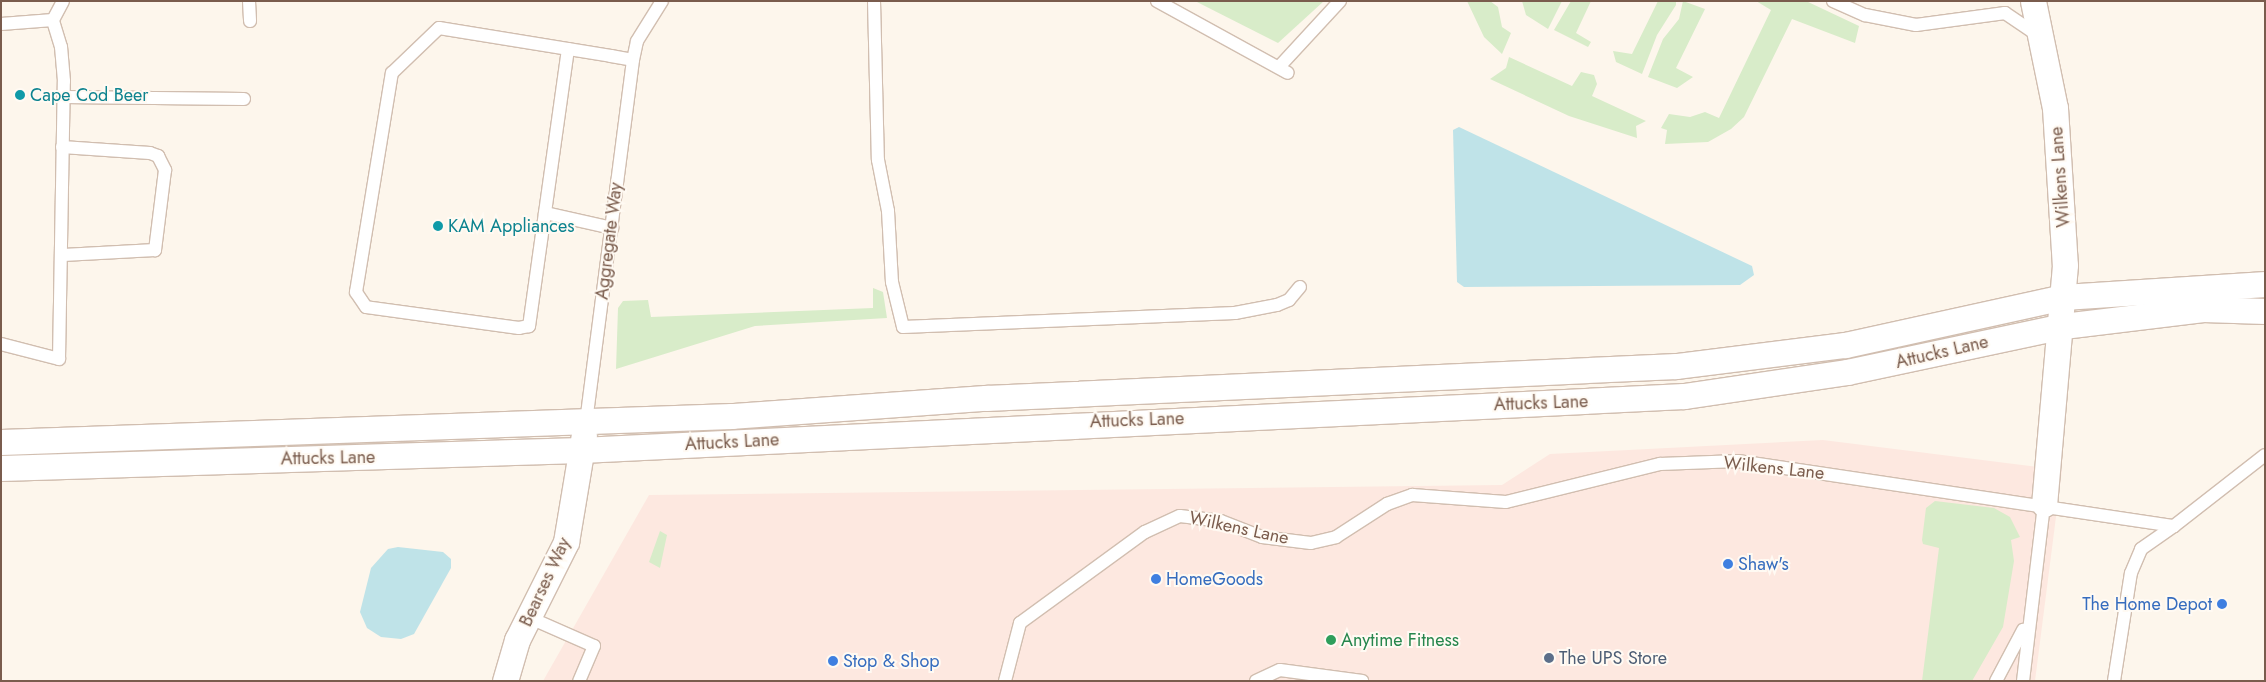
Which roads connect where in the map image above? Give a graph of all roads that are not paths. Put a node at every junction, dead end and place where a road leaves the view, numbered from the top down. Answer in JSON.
{"nodes":[{"id":1,"x":63,"y":1,"type":"edge"},
{"id":2,"x":249,"y":1,"type":"edge"},
{"id":3,"x":662,"y":1,"type":"edge"},
{"id":4,"x":874,"y":1,"type":"edge"},
{"id":5,"x":1157,"y":1,"type":"edge"},
{"id":6,"x":1340,"y":1,"type":"edge"},
{"id":7,"x":1833,"y":1,"type":"edge"},
{"id":8,"x":2033,"y":1,"type":"edge"},
{"id":9,"x":52,"y":20,"type":"junction"},
{"id":10,"x":250,"y":21,"type":"dead end"},
{"id":11,"x":1,"y":24,"type":"edge"},
{"id":12,"x":2043,"y":42,"type":"junction"},
{"id":13,"x":568,"y":49,"type":"junction"},
{"id":14,"x":632,"y":60,"type":"junction"},
{"id":15,"x":64,"y":97,"type":"junction"},
{"id":16,"x":244,"y":100,"type":"dead end"},
{"id":17,"x":62,"y":147,"type":"junction"},
{"id":18,"x":544,"y":213,"type":"junction"},
{"id":19,"x":612,"y":228,"type":"junction"},
{"id":20,"x":63,"y":255,"type":"junction"},
{"id":21,"x":2265,"y":284,"type":"edge"},
{"id":22,"x":1300,"y":287,"type":"dead end"},
{"id":23,"x":2064,"y":297,"type":"junction"},
{"id":24,"x":2265,"y":311,"type":"edge"},
{"id":25,"x":2063,"y":326,"type":"junction"},
{"id":26,"x":1,"y":344,"type":"edge"},
{"id":27,"x":586,"y":422,"type":"junction"},
{"id":28,"x":1,"y":442,"type":"edge"},
{"id":29,"x":582,"y":450,"type":"junction"},
{"id":30,"x":2265,"y":455,"type":"edge"},
{"id":31,"x":1,"y":468,"type":"edge"},
{"id":32,"x":2044,"y":504,"type":"junction"},
{"id":33,"x":2174,"y":526,"type":"junction"},
{"id":34,"x":2033,"y":592,"type":"junction"},
{"id":35,"x":528,"y":618,"type":"junction"},
{"id":36,"x":505,"y":681,"type":"edge"},
{"id":37,"x":579,"y":681,"type":"edge"},
{"id":38,"x":1005,"y":681,"type":"edge"},
{"id":39,"x":1256,"y":681,"type":"edge"},
{"id":40,"x":1362,"y":681,"type":"edge"},
{"id":41,"x":1996,"y":681,"type":"edge"},
{"id":42,"x":2023,"y":681,"type":"edge"},
{"id":43,"x":2114,"y":681,"type":"edge"}],
"edges":[{"from":1,"to":9,"type":"lane"},
{"from":2,"to":10,"type":"lane"},
{"from":3,"to":14,"type":"lane","name":"Aggregate Way"},
{"from":4,"to":22,"type":"lane"},
{"from":5,"to":6,"type":"lane"},
{"from":7,"to":12,"type":"lane"},
{"from":8,"to":12,"type":"street","name":"Wilkens Lane"},
{"from":9,"to":11,"type":"lane"},
{"from":9,"to":15,"type":"lane"},
{"from":12,"to":23,"type":"street","name":"Wilkens Lane"},
{"from":13,"to":14,"type":"lane"},
{"from":13,"to":18,"type":"lane"},
{"from":13,"to":18,"type":"lane"},
{"from":14,"to":19,"type":"lane","name":"Aggregate Way"},
{"from":15,"to":16,"type":"lane"},
{"from":15,"to":17,"type":"lane"},
{"from":17,"to":20,"type":"lane"},
{"from":17,"to":20,"type":"lane"},
{"from":18,"to":19,"type":"lane"},
{"from":19,"to":27,"type":"lane","name":"Aggregate Way"},
{"from":20,"to":26,"type":"lane"},
{"from":21,"to":23,"type":"street","name":"Attucks Lane"},
{"from":23,"to":25,"type":"street","name":"Wilkens Lane"},
{"from":23,"to":27,"type":"street","name":"Attucks Lane"},
{"from":24,"to":25,"type":"street","name":"Attucks Lane"},
{"from":25,"to":29,"type":"street","name":"Attucks Lane"},
{"from":25,"to":32,"type":"street","name":"Wilkens Lane"},
{"from":27,"to":28,"type":"street","name":"Attucks Lane"},
{"from":27,"to":29,"type":"street","name":"Bearses Way"},
{"from":29,"to":31,"type":"street","name":"Attucks Lane"},
{"from":29,"to":35,"type":"street","name":"Bearses Way"},
{"from":30,"to":33,"type":"lane"},
{"from":32,"to":33,"type":"lane"},
{"from":32,"to":34,"type":"lane"},
{"from":32,"to":38,"type":"lane","name":"Wilkens Lane"},
{"from":33,"to":43,"type":"lane"},
{"from":34,"to":41,"type":"lane"},
{"from":34,"to":42,"type":"lane"},
{"from":35,"to":36,"type":"street","name":"Bearses Way"},
{"from":35,"to":37,"type":"lane"},
{"from":39,"to":40,"type":"lane"}]}
